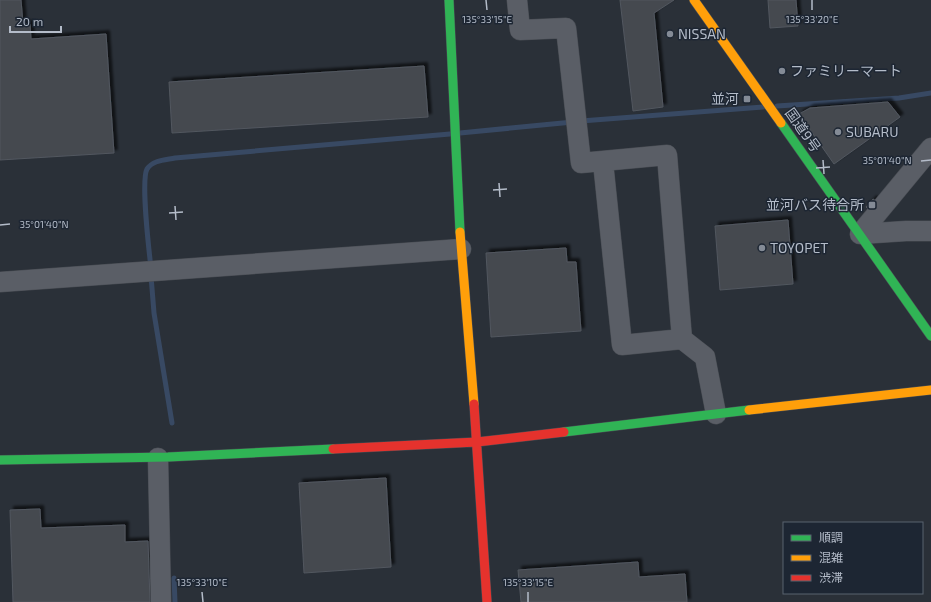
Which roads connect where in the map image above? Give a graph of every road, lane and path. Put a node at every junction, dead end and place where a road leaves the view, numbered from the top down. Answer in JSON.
{"nodes":[{"id":1,"x":449,"y":0,"type":"edge"},
{"id":2,"x":517,"y":0,"type":"edge"},
{"id":3,"x":694,"y":0,"type":"edge"},
{"id":4,"x":931,"y":148,"type":"edge"},
{"id":5,"x":603,"y":162,"type":"junction"},
{"id":6,"x":931,"y":231,"type":"edge"},
{"id":7,"x":860,"y":234,"type":"junction"},
{"id":8,"x":461,"y":249,"type":"junction"},
{"id":9,"x":0,"y":282,"type":"edge"},
{"id":10,"x":931,"y":336,"type":"edge"},
{"id":11,"x":682,"y":339,"type":"junction"},
{"id":12,"x":931,"y":390,"type":"edge"},
{"id":13,"x":716,"y":414,"type":"junction"},
{"id":14,"x":477,"y":442,"type":"junction"},
{"id":15,"x":158,"y":458,"type":"junction"},
{"id":16,"x":0,"y":460,"type":"edge"},
{"id":17,"x":160,"y":602,"type":"edge"},
{"id":18,"x":487,"y":602,"type":"edge"}],
"edges":[{"from":1,"to":8,"type":"main road"},
{"from":2,"to":5,"type":"street"},
{"from":3,"to":7,"type":"main road","name":"国道9号"},
{"from":4,"to":7,"type":"street"},
{"from":5,"to":11,"type":"street"},
{"from":5,"to":11,"type":"street"},
{"from":6,"to":7,"type":"street"},
{"from":7,"to":10,"type":"main road","name":"国道9号"},
{"from":8,"to":9,"type":"street"},
{"from":8,"to":14,"type":"main road"},
{"from":11,"to":13,"type":"street"},
{"from":12,"to":13,"type":"main road"},
{"from":13,"to":14,"type":"main road"},
{"from":14,"to":15,"type":"main road"},
{"from":14,"to":18,"type":"main road"},
{"from":15,"to":16,"type":"main road"},
{"from":15,"to":17,"type":"street"}]}
